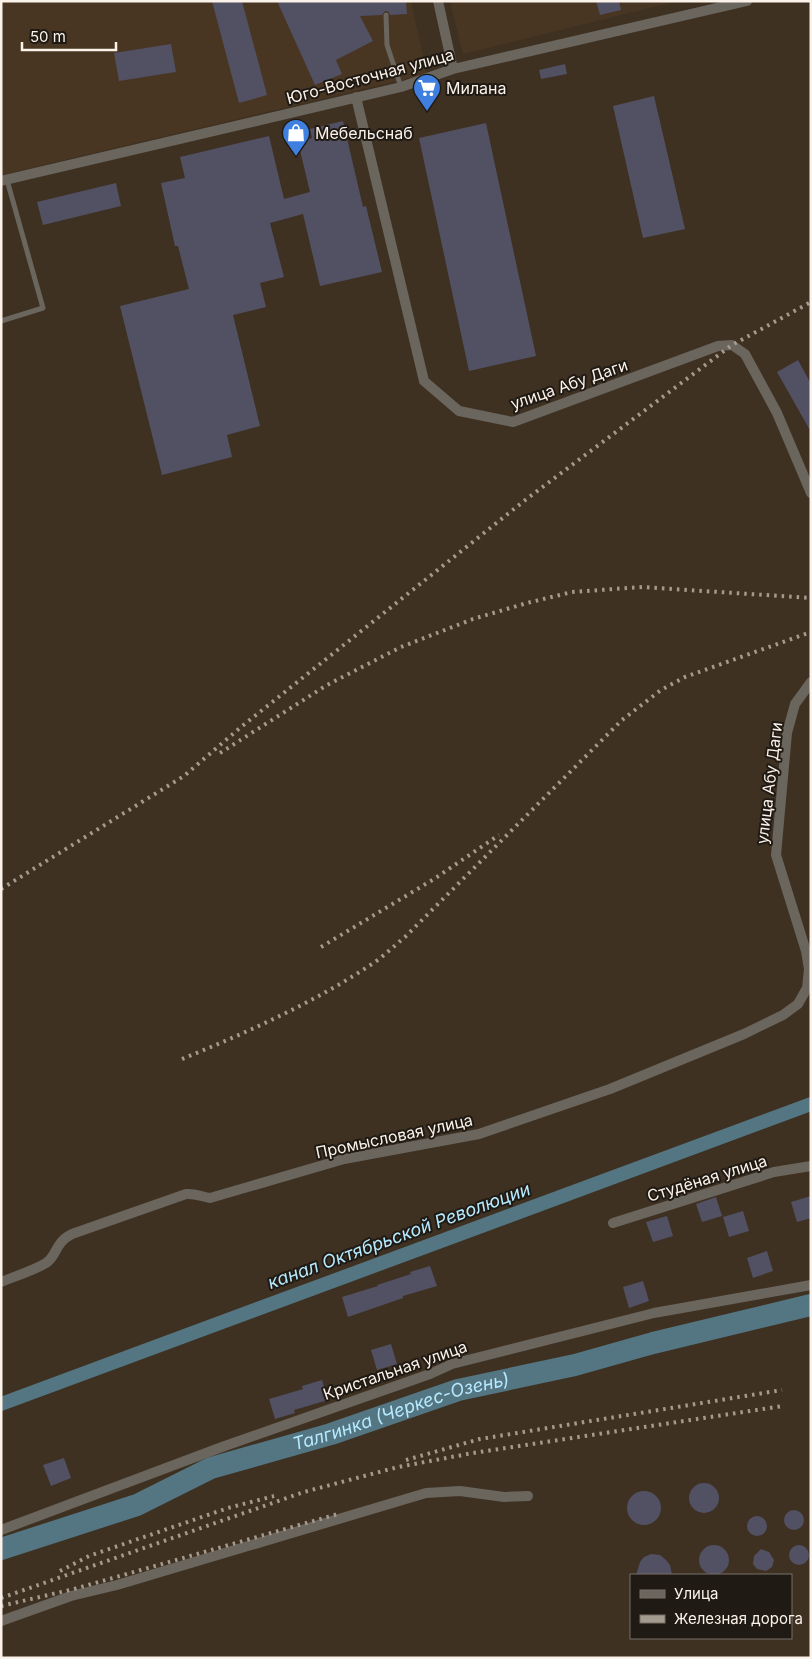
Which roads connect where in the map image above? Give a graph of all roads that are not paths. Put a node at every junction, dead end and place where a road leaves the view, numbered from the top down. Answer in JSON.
{"nodes":[{"id":1,"x":438,"y":1,"type":"edge"},
{"id":2,"x":748,"y":1,"type":"edge"},
{"id":3,"x":386,"y":15,"type":"dead end"},
{"id":4,"x":453,"y":69,"type":"junction"},
{"id":5,"x":401,"y":87,"type":"junction"},
{"id":6,"x":356,"y":97,"type":"junction"},
{"id":7,"x":4,"y":180,"type":"edge"},
{"id":8,"x":1,"y":321,"type":"edge"},
{"id":9,"x":811,"y":493,"type":"edge"},
{"id":10,"x":811,"y":682,"type":"edge"},
{"id":11,"x":744,"y":1034,"type":"joint"},
{"id":12,"x":811,"y":1166,"type":"edge"},
{"id":13,"x":613,"y":1223,"type":"dead end"},
{"id":14,"x":1,"y":1282,"type":"edge"},
{"id":15,"x":811,"y":1285,"type":"edge"},
{"id":16,"x":528,"y":1496,"type":"dead end"},
{"id":17,"x":1,"y":1530,"type":"edge"},
{"id":18,"x":1,"y":1621,"type":"edge"}],
"edges":[{"from":1,"to":4,"type":"street"},
{"from":2,"to":4,"type":"street","name":"Юго-Восточная улица"},
{"from":3,"to":5,"type":"lane"},
{"from":4,"to":5,"type":"street","name":"Юго-Восточная улица"},
{"from":5,"to":6,"type":"street","name":"Юго-Восточная улица"},
{"from":6,"to":7,"type":"street","name":"Юго-Восточная улица"},
{"from":6,"to":9,"type":"street","name":"улица Абу Даги"},
{"from":7,"to":8,"type":"lane"},
{"from":10,"to":11,"type":"street","name":"улица Абу Даги"},
{"from":11,"to":14,"type":"street","name":"Промысловая улица"},
{"from":12,"to":13,"type":"street","name":"Студёная улица"},
{"from":15,"to":17,"type":"street","name":"Кристальная улица"},
{"from":16,"to":18,"type":"street"}]}
